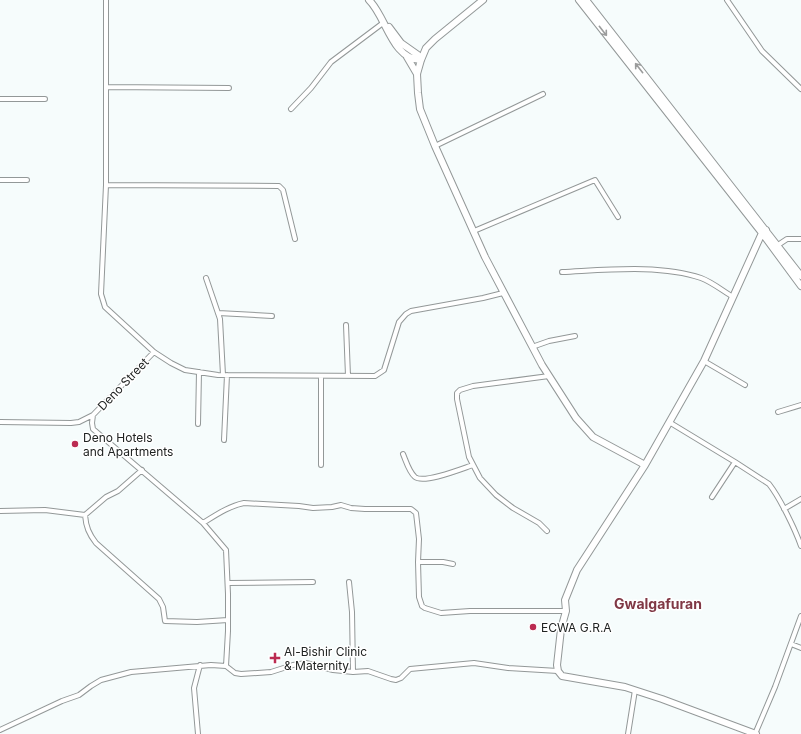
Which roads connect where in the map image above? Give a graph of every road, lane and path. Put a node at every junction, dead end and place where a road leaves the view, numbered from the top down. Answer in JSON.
{"nodes":[{"id":1,"x":106,"y":0,"type":"edge"},
{"id":2,"x":369,"y":0,"type":"edge"},
{"id":3,"x":483,"y":0,"type":"edge"},
{"id":4,"x":579,"y":0,"type":"edge"},
{"id":5,"x":586,"y":0,"type":"edge"},
{"id":6,"x":728,"y":0,"type":"edge"},
{"id":7,"x":595,"y":16,"type":"junction"},
{"id":8,"x":383,"y":23,"type":"junction"},
{"id":9,"x":426,"y":48,"type":"junction"},
{"id":10,"x":411,"y":50,"type":"junction"},
{"id":11,"x":406,"y":55,"type":"junction"},
{"id":12,"x":421,"y":60,"type":"junction"},
{"id":13,"x":417,"y":74,"type":"junction"},
{"id":14,"x":106,"y":87,"type":"junction"},
{"id":15,"x":229,"y":88,"type":"dead end"},
{"id":16,"x":801,"y":89,"type":"edge"},
{"id":17,"x":543,"y":94,"type":"dead end"},
{"id":18,"x":0,"y":99,"type":"edge"},
{"id":19,"x":45,"y":99,"type":"dead end"},
{"id":20,"x":291,"y":110,"type":"dead end"},
{"id":21,"x":435,"y":146,"type":"junction"},
{"id":22,"x":0,"y":180,"type":"edge"},
{"id":23,"x":27,"y":180,"type":"dead end"},
{"id":24,"x":106,"y":185,"type":"junction"},
{"id":25,"x":618,"y":217,"type":"dead end"},
{"id":26,"x":474,"y":231,"type":"junction"},
{"id":27,"x":764,"y":231,"type":"junction"},
{"id":28,"x":295,"y":239,"type":"dead end"},
{"id":29,"x":801,"y":239,"type":"edge"},
{"id":30,"x":778,"y":245,"type":"junction"},
{"id":31,"x":562,"y":272,"type":"dead end"},
{"id":32,"x":801,"y":276,"type":"edge"},
{"id":33,"x":206,"y":278,"type":"dead end"},
{"id":34,"x":801,"y":286,"type":"edge"},
{"id":35,"x":503,"y":293,"type":"junction"},
{"id":36,"x":733,"y":297,"type":"junction"},
{"id":37,"x":218,"y":313,"type":"junction"},
{"id":38,"x":272,"y":316,"type":"dead end"},
{"id":39,"x":346,"y":325,"type":"dead end"},
{"id":40,"x":575,"y":336,"type":"dead end"},
{"id":41,"x":532,"y":347,"type":"junction"},
{"id":42,"x":154,"y":352,"type":"junction"},
{"id":43,"x":704,"y":361,"type":"junction"},
{"id":44,"x":199,"y":372,"type":"junction"},
{"id":45,"x":225,"y":375,"type":"junction"},
{"id":46,"x":321,"y":376,"type":"junction"},
{"id":47,"x":348,"y":376,"type":"junction"},
{"id":48,"x":549,"y":376,"type":"junction"},
{"id":49,"x":745,"y":385,"type":"dead end"},
{"id":50,"x":801,"y":404,"type":"edge"},
{"id":51,"x":778,"y":412,"type":"dead end"},
{"id":52,"x":93,"y":415,"type":"junction"},
{"id":53,"x":0,"y":422,"type":"edge"},
{"id":54,"x":669,"y":422,"type":"junction"},
{"id":55,"x":198,"y":424,"type":"dead end"},
{"id":56,"x":224,"y":440,"type":"dead end"},
{"id":57,"x":403,"y":454,"type":"dead end"},
{"id":58,"x":735,"y":462,"type":"junction"},
{"id":59,"x":321,"y":464,"type":"dead end"},
{"id":60,"x":473,"y":465,"type":"junction"},
{"id":61,"x":646,"y":465,"type":"junction"},
{"id":62,"x":142,"y":470,"type":"junction"},
{"id":63,"x":712,"y":497,"type":"dead end"},
{"id":64,"x":801,"y":499,"type":"edge"},
{"id":65,"x":784,"y":509,"type":"junction"},
{"id":66,"x":0,"y":511,"type":"edge"},
{"id":67,"x":85,"y":516,"type":"junction"},
{"id":68,"x":203,"y":522,"type":"junction"},
{"id":69,"x":547,"y":531,"type":"dead end"},
{"id":70,"x":799,"y":537,"type":"edge"},
{"id":71,"x":801,"y":546,"type":"edge"},
{"id":72,"x":418,"y":562,"type":"junction"},
{"id":73,"x":454,"y":564,"type":"dead end"},
{"id":74,"x":313,"y":582,"type":"dead end"},
{"id":75,"x":349,"y":582,"type":"dead end"},
{"id":76,"x":228,"y":583,"type":"junction"},
{"id":77,"x":566,"y":611,"type":"junction"},
{"id":78,"x":801,"y":616,"type":"edge"},
{"id":79,"x":228,"y":620,"type":"junction"},
{"id":80,"x":791,"y":644,"type":"junction"},
{"id":81,"x":801,"y":648,"type":"edge"},
{"id":82,"x":200,"y":665,"type":"junction"},
{"id":83,"x":226,"y":666,"type":"junction"},
{"id":84,"x":558,"y":671,"type":"junction"},
{"id":85,"x":353,"y":672,"type":"junction"},
{"id":86,"x":635,"y":690,"type":"junction"},
{"id":87,"x":0,"y":730,"type":"edge"},
{"id":88,"x":198,"y":734,"type":"edge"},
{"id":89,"x":628,"y":734,"type":"edge"},
{"id":90,"x":755,"y":734,"type":"edge"}],
"edges":[{"from":1,"to":14,"type":"street"},
{"from":2,"to":8,"type":"street"},
{"from":3,"to":9,"type":"street"},
{"from":4,"to":7,"type":"street"},
{"from":5,"to":7,"type":"street"},
{"from":6,"to":16,"type":"street"},
{"from":7,"to":27,"type":"street"},
{"from":8,"to":10,"type":"street"},
{"from":8,"to":11,"type":"street"},
{"from":8,"to":20,"type":"street"},
{"from":9,"to":10,"type":"street"},
{"from":9,"to":12,"type":"street"},
{"from":10,"to":12,"type":"street"},
{"from":11,"to":12,"type":"street"},
{"from":11,"to":13,"type":"street"},
{"from":12,"to":13,"type":"street"},
{"from":13,"to":21,"type":"street"},
{"from":14,"to":15,"type":"street"},
{"from":14,"to":24,"type":"street"},
{"from":17,"to":21,"type":"street"},
{"from":18,"to":19,"type":"street"},
{"from":21,"to":26,"type":"street"},
{"from":22,"to":23,"type":"street"},
{"from":24,"to":28,"type":"street"},
{"from":24,"to":42,"type":"street"},
{"from":25,"to":26,"type":"street"},
{"from":26,"to":35,"type":"street"},
{"from":27,"to":30,"type":"street"},
{"from":27,"to":34,"type":"street"},
{"from":27,"to":36,"type":"street"},
{"from":29,"to":30,"type":"street"},
{"from":30,"to":32,"type":"street"},
{"from":31,"to":36,"type":"street"},
{"from":33,"to":37,"type":"street"},
{"from":35,"to":41,"type":"street"},
{"from":35,"to":47,"type":"street"},
{"from":36,"to":43,"type":"street"},
{"from":37,"to":38,"type":"street"},
{"from":37,"to":45,"type":"street"},
{"from":39,"to":47,"type":"street"},
{"from":40,"to":41,"type":"street"},
{"from":41,"to":48,"type":"street"},
{"from":42,"to":44,"type":"street"},
{"from":42,"to":52,"type":"street","name":"Deno Street"},
{"from":43,"to":49,"type":"street"},
{"from":43,"to":54,"type":"street"},
{"from":44,"to":45,"type":"street"},
{"from":44,"to":55,"type":"street"},
{"from":45,"to":46,"type":"street"},
{"from":45,"to":56,"type":"street"},
{"from":46,"to":47,"type":"street"},
{"from":46,"to":59,"type":"street"},
{"from":48,"to":60,"type":"street"},
{"from":48,"to":61,"type":"street"},
{"from":50,"to":51,"type":"street"},
{"from":52,"to":53,"type":"street"},
{"from":52,"to":62,"type":"street"},
{"from":54,"to":58,"type":"street"},
{"from":54,"to":61,"type":"street"},
{"from":57,"to":60,"type":"street"},
{"from":58,"to":63,"type":"street"},
{"from":58,"to":65,"type":"street"},
{"from":60,"to":69,"type":"street"},
{"from":61,"to":77,"type":"street"},
{"from":62,"to":67,"type":"street"},
{"from":62,"to":68,"type":"street"},
{"from":64,"to":65,"type":"street"},
{"from":65,"to":70,"type":"street"},
{"from":66,"to":67,"type":"street"},
{"from":67,"to":79,"type":"street"},
{"from":68,"to":72,"type":"street"},
{"from":68,"to":76,"type":"street"},
{"from":70,"to":71,"type":"street"},
{"from":72,"to":73,"type":"street"},
{"from":72,"to":77,"type":"street"},
{"from":74,"to":76,"type":"street"},
{"from":75,"to":85,"type":"street"},
{"from":76,"to":79,"type":"street"},
{"from":77,"to":84,"type":"street"},
{"from":78,"to":80,"type":"street"},
{"from":79,"to":83,"type":"street"},
{"from":80,"to":81,"type":"street"},
{"from":80,"to":90,"type":"street"},
{"from":82,"to":83,"type":"street"},
{"from":82,"to":87,"type":"street"},
{"from":82,"to":88,"type":"street"},
{"from":83,"to":85,"type":"street"},
{"from":84,"to":85,"type":"street"},
{"from":84,"to":86,"type":"street"},
{"from":86,"to":89,"type":"street"},
{"from":86,"to":90,"type":"street"}]}
